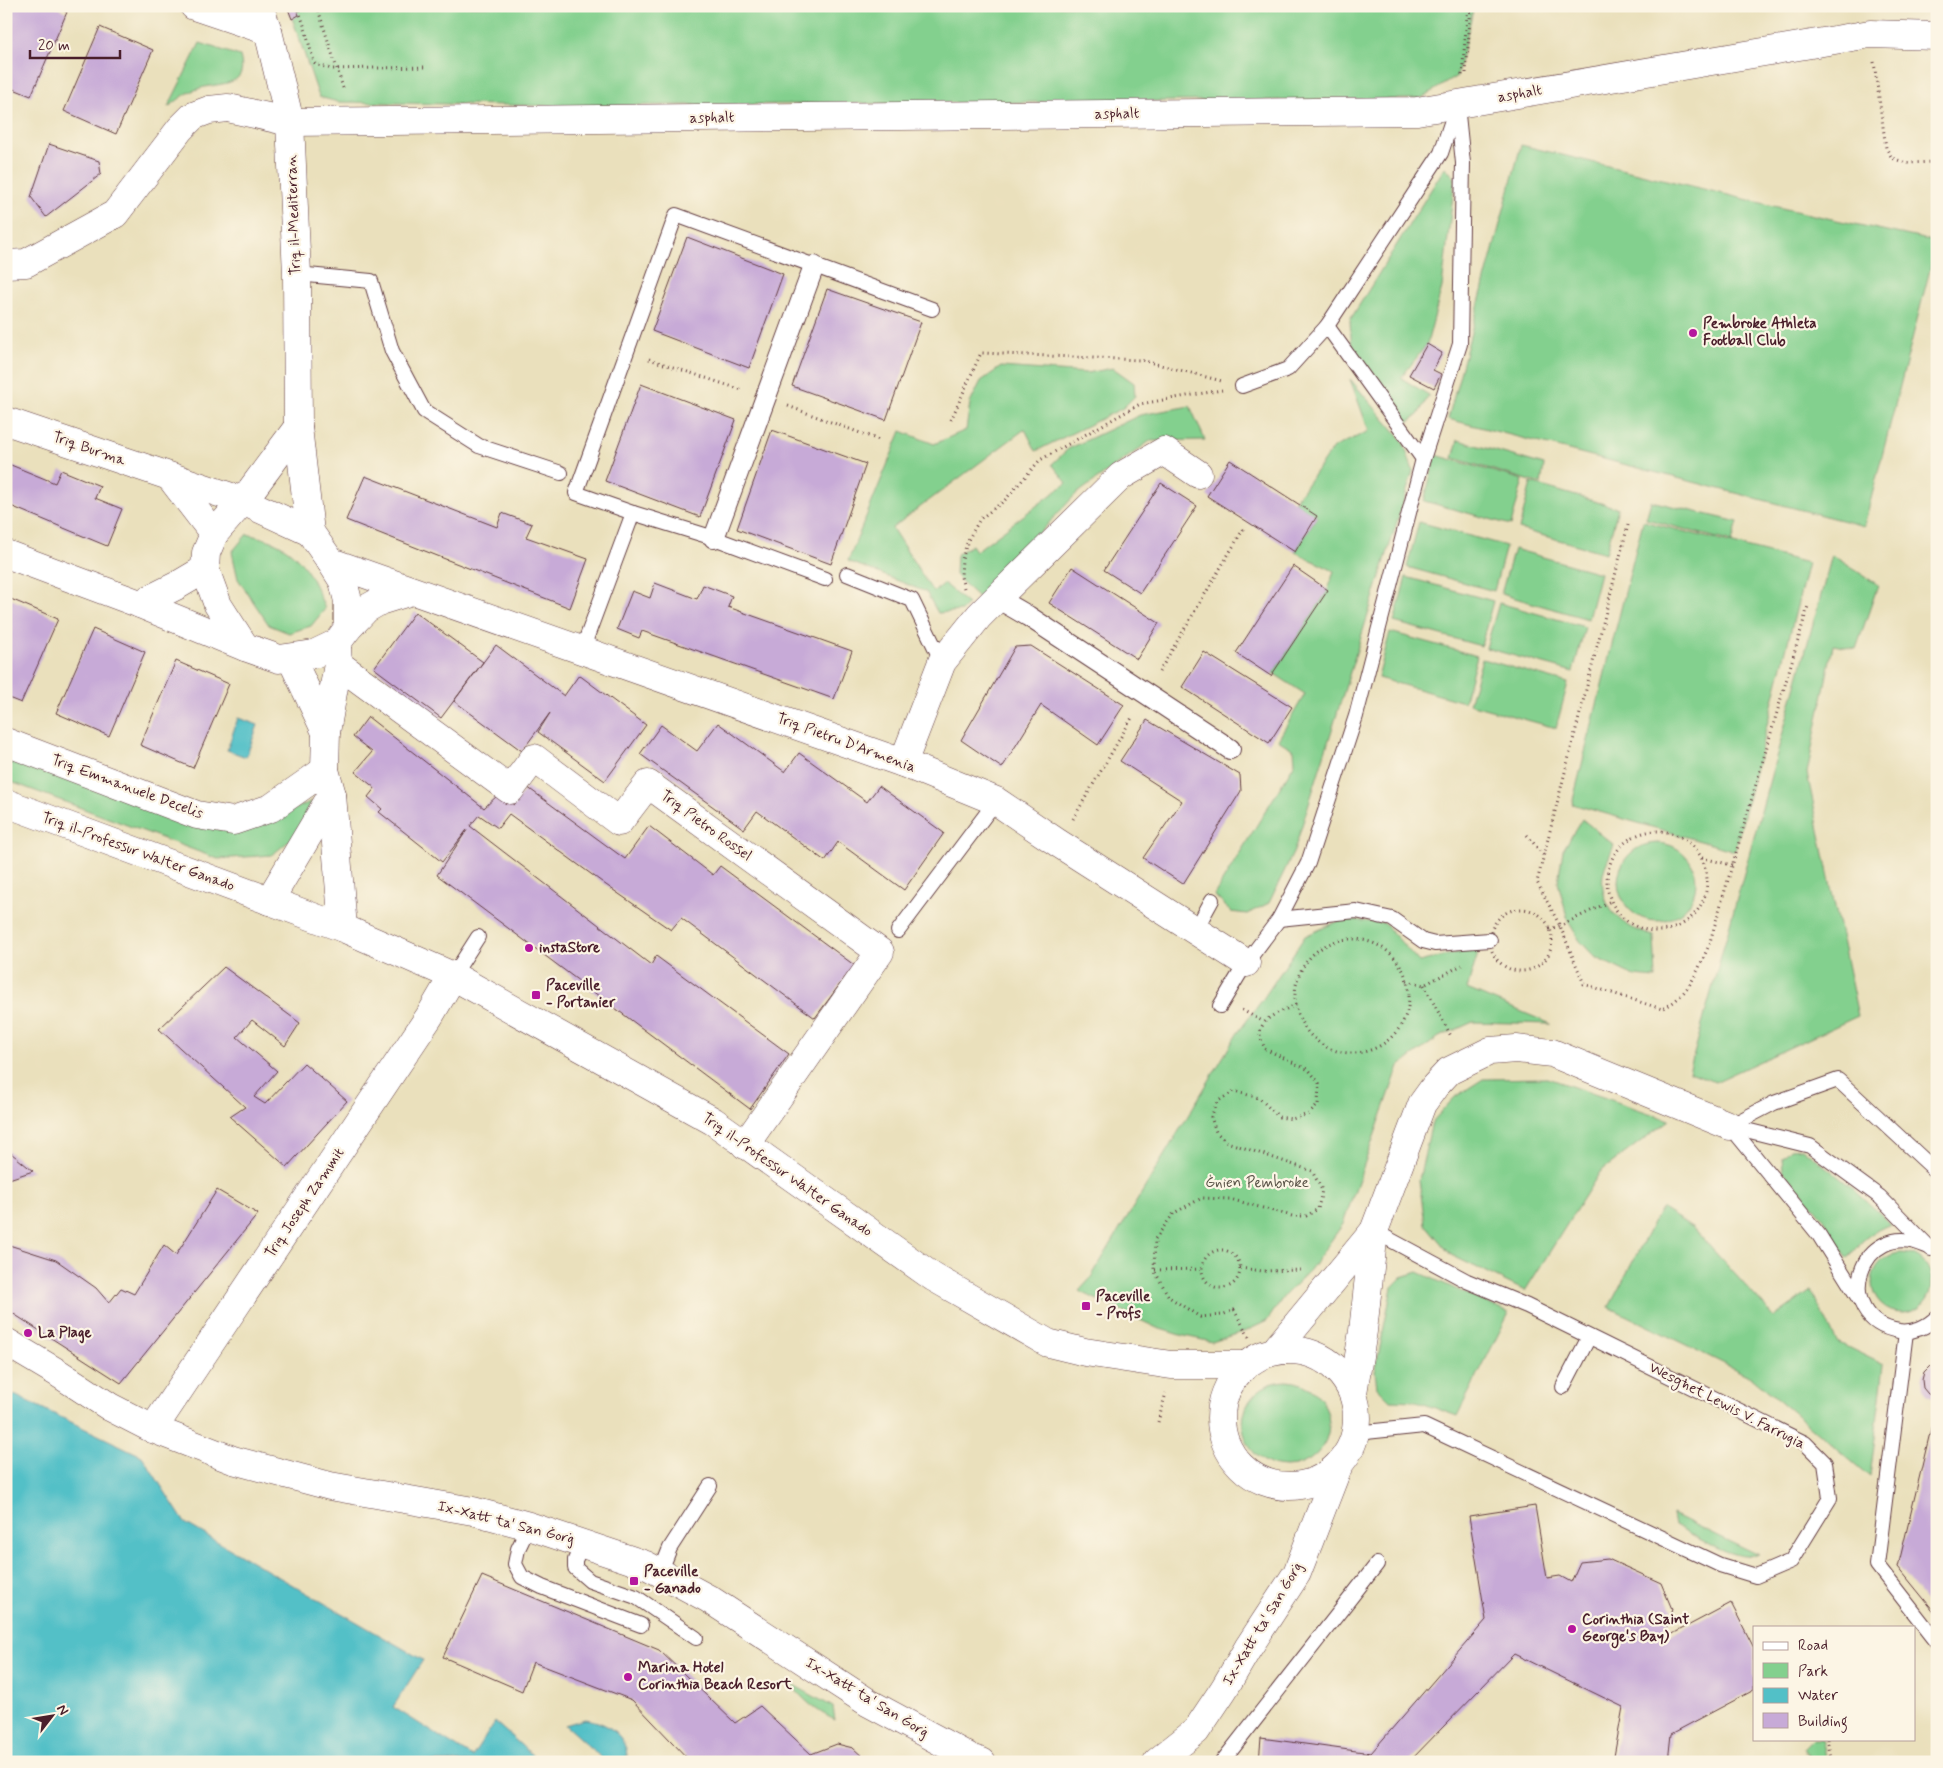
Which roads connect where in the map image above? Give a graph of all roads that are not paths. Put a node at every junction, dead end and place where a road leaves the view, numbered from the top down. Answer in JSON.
{"nodes":[{"id":1,"x":194,"y":6,"type":"edge"},
{"id":2,"x":264,"y":19,"type":"edge"},
{"id":3,"x":1937,"y":36,"type":"edge"},
{"id":4,"x":1457,"y":105,"type":"junction"},
{"id":5,"x":290,"y":122,"type":"junction"},
{"id":6,"x":6,"y":264,"type":"edge"},
{"id":7,"x":814,"y":266,"type":"junction"},
{"id":8,"x":296,"y":274,"type":"junction"},
{"id":9,"x":932,"y":309,"type":"dead end"},
{"id":10,"x":1327,"y":326,"type":"junction"},
{"id":11,"x":1242,"y":386,"type":"road end"},
{"id":12,"x":6,"y":421,"type":"edge"},
{"id":13,"x":298,"y":427,"type":"junction"},
{"id":14,"x":1423,"y":458,"type":"junction"},
{"id":15,"x":561,"y":473,"type":"dead end"},
{"id":16,"x":1198,"y":474,"type":"dead end"},
{"id":17,"x":171,"y":478,"type":"junction"},
{"id":18,"x":243,"y":501,"type":"junction"},
{"id":19,"x":633,"y":513,"type":"junction"},
{"id":20,"x":310,"y":532,"type":"junction"},
{"id":21,"x":214,"y":534,"type":"junction"},
{"id":22,"x":714,"y":538,"type":"junction"},
{"id":23,"x":6,"y":554,"type":"edge"},
{"id":24,"x":331,"y":562,"type":"junction"},
{"id":25,"x":205,"y":569,"type":"junction"},
{"id":26,"x":847,"y":574,"type":"dead end"},
{"id":27,"x":825,"y":579,"type":"dead end"},
{"id":28,"x":412,"y":591,"type":"junction"},
{"id":29,"x":140,"y":604,"type":"junction"},
{"id":30,"x":988,"y":607,"type":"junction"},
{"id":31,"x":341,"y":645,"type":"junction"},
{"id":32,"x":245,"y":647,"type":"junction"},
{"id":33,"x":582,"y":650,"type":"junction"},
{"id":34,"x":291,"y":658,"type":"junction"},
{"id":35,"x":942,"y":662,"type":"junction"},
{"id":36,"x":326,"y":732,"type":"junction"},
{"id":37,"x":6,"y":742,"type":"edge"},
{"id":38,"x":1230,"y":749,"type":"dead end"},
{"id":39,"x":903,"y":763,"type":"junction"},
{"id":40,"x":329,"y":782,"type":"junction"},
{"id":41,"x":996,"y":800,"type":"junction"},
{"id":42,"x":6,"y":803,"type":"edge"},
{"id":43,"x":1212,"y":900,"type":"dead end"},
{"id":44,"x":269,"y":901,"type":"junction"},
{"id":45,"x":1280,"y":919,"type":"junction"},
{"id":46,"x":343,"y":928,"type":"junction"},
{"id":47,"x":898,"y":931,"type":"dead end"},
{"id":48,"x":1195,"y":931,"type":"junction"},
{"id":49,"x":478,"y":937,"type":"dead end"},
{"id":50,"x":1490,"y":940,"type":"road end"},
{"id":51,"x":1246,"y":963,"type":"junction"},
{"id":52,"x":453,"y":976,"type":"junction"},
{"id":53,"x":1220,"y":1006,"type":"dead end"},
{"id":54,"x":1730,"y":1126,"type":"junction"},
{"id":55,"x":745,"y":1145,"type":"junction"},
{"id":56,"x":1937,"y":1172,"type":"edge"},
{"id":57,"x":1374,"y":1230,"type":"junction"},
{"id":58,"x":1934,"y":1252,"type":"edge"},
{"id":59,"x":1861,"y":1302,"type":"junction"},
{"id":60,"x":1937,"y":1317,"type":"edge"},
{"id":61,"x":1906,"y":1332,"type":"junction"},
{"id":62,"x":1589,"y":1337,"type":"junction"},
{"id":63,"x":6,"y":1342,"type":"edge"},
{"id":64,"x":1278,"y":1348,"type":"junction"},
{"id":65,"x":1248,"y":1352,"type":"junction"},
{"id":66,"x":1564,"y":1387,"type":"dead end"},
{"id":67,"x":1353,"y":1393,"type":"junction"},
{"id":68,"x":153,"y":1429,"type":"junction"},
{"id":69,"x":1356,"y":1433,"type":"junction"},
{"id":70,"x":1338,"y":1467,"type":"junction"},
{"id":71,"x":710,"y":1486,"type":"dead end"},
{"id":72,"x":529,"y":1526,"type":"junction"},
{"id":73,"x":582,"y":1543,"type":"junction"},
{"id":74,"x":1377,"y":1564,"type":"dead end"},
{"id":75,"x":660,"y":1573,"type":"junction"},
{"id":76,"x":640,"y":1625,"type":"dead end"},
{"id":77,"x":696,"y":1638,"type":"dead end"},
{"id":78,"x":1937,"y":1642,"type":"edge"},
{"id":79,"x":982,"y":1762,"type":"edge"},
{"id":80,"x":1157,"y":1762,"type":"edge"},
{"id":81,"x":1222,"y":1762,"type":"edge"}],
"edges":[{"from":1,"to":2,"type":"street"},
{"from":2,"to":5,"type":"street","name":"Triq il-Mediterran"},
{"from":3,"to":4,"type":"street","name":"asphalt"},
{"from":4,"to":5,"type":"street","name":"asphalt"},
{"from":4,"to":10,"type":"lane"},
{"from":4,"to":14,"type":"lane"},
{"from":5,"to":6,"type":"street","name":"asphalt"},
{"from":5,"to":8,"type":"street","name":"Triq il-Mediterran"},
{"from":7,"to":9,"type":"lane"},
{"from":7,"to":19,"type":"lane"},
{"from":7,"to":22,"type":"street"},
{"from":8,"to":13,"type":"street","name":"Triq il-Mediterran"},
{"from":8,"to":15,"type":"lane"},
{"from":10,"to":11,"type":"lane"},
{"from":10,"to":14,"type":"lane"},
{"from":12,"to":17,"type":"street","name":"Triq Burma"},
{"from":13,"to":18,"type":"street"},
{"from":13,"to":20,"type":"street","name":"Triq il-Mediterran"},
{"from":14,"to":45,"type":"lane"},
{"from":16,"to":30,"type":"street"},
{"from":17,"to":18,"type":"street","name":"Triq Burma"},
{"from":17,"to":21,"type":"street"},
{"from":18,"to":20,"type":"street"},
{"from":18,"to":21,"type":"street"},
{"from":19,"to":22,"type":"lane"},
{"from":19,"to":33,"type":"lane"},
{"from":20,"to":24,"type":"street"},
{"from":21,"to":25,"type":"street"},
{"from":22,"to":27,"type":"lane"},
{"from":23,"to":29,"type":"street"},
{"from":24,"to":28,"type":"street","name":"Triq Pietru D'Armenia"},
{"from":24,"to":31,"type":"street"},
{"from":25,"to":29,"type":"street"},
{"from":25,"to":32,"type":"street"},
{"from":26,"to":35,"type":"lane"},
{"from":28,"to":31,"type":"street"},
{"from":28,"to":33,"type":"street","name":"Triq Pietru D'Armenia"},
{"from":29,"to":32,"type":"street"},
{"from":30,"to":35,"type":"street"},
{"from":30,"to":38,"type":"street"},
{"from":31,"to":34,"type":"street"},
{"from":31,"to":36,"type":"street"},
{"from":31,"to":55,"type":"street","name":"Triq Pietro Rossel"},
{"from":32,"to":34,"type":"street"},
{"from":33,"to":39,"type":"street","name":"Triq Pietru D'Armenia"},
{"from":34,"to":36,"type":"street"},
{"from":35,"to":39,"type":"street"},
{"from":36,"to":40,"type":"street"},
{"from":37,"to":40,"type":"street","name":"Triq Emmanuele Decelis"},
{"from":39,"to":41,"type":"street","name":"Triq Pietru D'Armenia"},
{"from":40,"to":44,"type":"street"},
{"from":40,"to":46,"type":"street"},
{"from":41,"to":47,"type":"lane"},
{"from":41,"to":48,"type":"street","name":"Triq Pietru D'Armenia"},
{"from":42,"to":44,"type":"street","name":"Triq il-Professur Walter Ganado"},
{"from":43,"to":48,"type":"lane"},
{"from":44,"to":46,"type":"street","name":"Triq il-Professur Walter Ganado"},
{"from":45,"to":50,"type":"lane"},
{"from":45,"to":51,"type":"lane"},
{"from":46,"to":52,"type":"street","name":"Triq il-Professur Walter Ganado"},
{"from":48,"to":51,"type":"street","name":"Triq Pietru D'Armenia"},
{"from":49,"to":52,"type":"lane"},
{"from":51,"to":53,"type":"lane"},
{"from":52,"to":55,"type":"street","name":"Triq il-Professur Walter Ganado"},
{"from":52,"to":68,"type":"street","name":"Triq Joseph Zammit"},
{"from":54,"to":56,"type":"lane"},
{"from":54,"to":57,"type":"street"},
{"from":54,"to":58,"type":"lane"},
{"from":54,"to":59,"type":"lane"},
{"from":55,"to":65,"type":"street","name":"Triq il-Professur Walter Ganado"},
{"from":57,"to":62,"type":"lane","name":"Wesgħet Lewis V. Farrugia"},
{"from":57,"to":64,"type":"street"},
{"from":57,"to":67,"type":"street"},
{"from":58,"to":59,"type":"lane"},
{"from":59,"to":61,"type":"lane"},
{"from":60,"to":61,"type":"lane"},
{"from":61,"to":78,"type":"lane"},
{"from":62,"to":66,"type":"lane"},
{"from":62,"to":69,"type":"lane","name":"Wesgħet Lewis V. Farrugia"},
{"from":63,"to":68,"type":"street","name":"Ix-Xatt ta' San Ġorġ"},
{"from":64,"to":65,"type":"street","name":"Triq il-Professur Walter Ganado"},
{"from":64,"to":67,"type":"street","name":"Triq il-Professur Walter Ganado"},
{"from":65,"to":70,"type":"street","name":"Triq il-Professur Walter Ganado"},
{"from":67,"to":69,"type":"street","name":"Triq il-Professur Walter Ganado"},
{"from":68,"to":72,"type":"street","name":"Ix-Xatt ta' San Ġorġ"},
{"from":69,"to":70,"type":"street","name":"Triq il-Professur Walter Ganado"},
{"from":70,"to":80,"type":"street","name":"Ix-Xatt ta' San Ġorġ"},
{"from":71,"to":75,"type":"lane"},
{"from":72,"to":73,"type":"street","name":"Ix-Xatt ta' San Ġorġ"},
{"from":72,"to":76,"type":"lane"},
{"from":73,"to":75,"type":"street","name":"Ix-Xatt ta' San Ġorġ"},
{"from":73,"to":77,"type":"lane"},
{"from":74,"to":81,"type":"lane"},
{"from":75,"to":79,"type":"street","name":"Ix-Xatt ta' San Ġorġ"}]}
